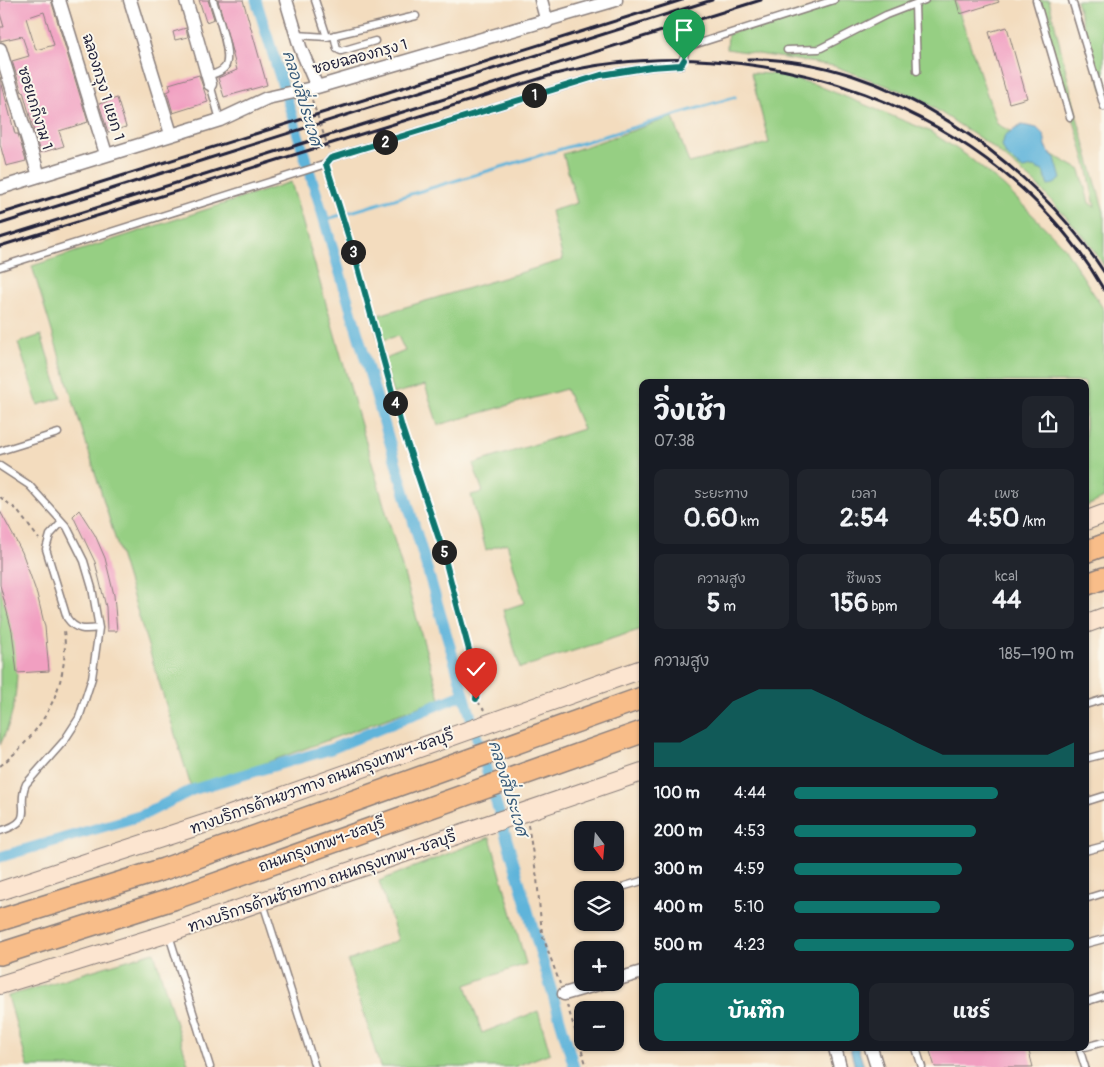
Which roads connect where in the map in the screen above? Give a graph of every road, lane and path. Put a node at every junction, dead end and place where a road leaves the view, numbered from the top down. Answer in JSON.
{"nodes":[{"id":1,"x":59,"y":0,"type":"edge"},
{"id":2,"x":130,"y":0,"type":"edge"},
{"id":3,"x":186,"y":0,"type":"edge"},
{"id":4,"x":213,"y":0,"type":"edge"},
{"id":5,"x":286,"y":0,"type":"edge"},
{"id":6,"x":314,"y":0,"type":"edge"},
{"id":7,"x":541,"y":0,"type":"edge"},
{"id":8,"x":616,"y":0,"type":"edge"},
{"id":9,"x":834,"y":0,"type":"edge"},
{"id":10,"x":925,"y":0,"type":"edge"},
{"id":11,"x":1036,"y":0,"type":"edge"},
{"id":12,"x":1072,"y":0,"type":"edge"},
{"id":13,"x":915,"y":4,"type":"junction"},
{"id":14,"x":416,"y":16,"type":"dead end"},
{"id":15,"x":547,"y":22,"type":"junction"},
{"id":16,"x":297,"y":35,"type":"junction"},
{"id":17,"x":330,"y":36,"type":"junction"},
{"id":18,"x":375,"y":41,"type":"dead end"},
{"id":19,"x":0,"y":49,"type":"edge"},
{"id":20,"x":787,"y":50,"type":"dead end"},
{"id":21,"x":917,"y":71,"type":"dead end"},
{"id":22,"x":209,"y":80,"type":"junction"},
{"id":23,"x":308,"y":88,"type":"junction"},
{"id":24,"x":1104,"y":107,"type":"edge"},
{"id":25,"x":1070,"y":117,"type":"dead end"},
{"id":26,"x":220,"y":120,"type":"junction"},
{"id":27,"x":171,"y":134,"type":"junction"},
{"id":28,"x":106,"y":154,"type":"junction"},
{"id":29,"x":329,"y":162,"type":"junction"},
{"id":30,"x":39,"y":176,"type":"junction"},
{"id":31,"x":0,"y":188,"type":"edge"},
{"id":32,"x":0,"y":267,"type":"edge"},
{"id":33,"x":58,"y":432,"type":"dead end"},
{"id":34,"x":0,"y":451,"type":"edge"},
{"id":35,"x":0,"y":466,"type":"edge"},
{"id":36,"x":0,"y":497,"type":"edge"},
{"id":37,"x":1104,"y":514,"type":"edge"},
{"id":38,"x":1089,"y":520,"type":"edge"},
{"id":39,"x":62,"y":522,"type":"junction"},
{"id":40,"x":39,"y":539,"type":"dead end"},
{"id":41,"x":1104,"y":545,"type":"edge"},
{"id":42,"x":1089,"y":551,"type":"edge"},
{"id":43,"x":1104,"y":578,"type":"edge"},
{"id":44,"x":1089,"y":584,"type":"edge"},
{"id":45,"x":1104,"y":617,"type":"edge"},
{"id":46,"x":1089,"y":623,"type":"edge"},
{"id":47,"x":98,"y":628,"type":"junction"},
{"id":48,"x":64,"y":630,"type":"dead end"},
{"id":49,"x":639,"y":670,"type":"edge"},
{"id":50,"x":476,"y":699,"type":"dead end"},
{"id":51,"x":639,"y":699,"type":"edge"},
{"id":52,"x":1104,"y":699,"type":"edge"},
{"id":53,"x":1089,"y":704,"type":"edge"},
{"id":54,"x":639,"y":733,"type":"edge"},
{"id":55,"x":1104,"y":754,"type":"edge"},
{"id":56,"x":1089,"y":758,"type":"edge"},
{"id":57,"x":0,"y":766,"type":"edge"},
{"id":58,"x":639,"y":773,"type":"edge"},
{"id":59,"x":1104,"y":796,"type":"edge"},
{"id":60,"x":1089,"y":801,"type":"edge"},
{"id":61,"x":527,"y":817,"type":"dead end"},
{"id":62,"x":0,"y":831,"type":"edge"},
{"id":63,"x":1104,"y":846,"type":"edge"},
{"id":64,"x":1089,"y":851,"type":"edge"},
{"id":65,"x":639,"y":882,"type":"edge"},
{"id":66,"x":625,"y":886,"type":"dead end"},
{"id":67,"x":0,"y":891,"type":"edge"},
{"id":68,"x":1104,"y":893,"type":"edge"},
{"id":69,"x":1089,"y":897,"type":"edge"},
{"id":70,"x":262,"y":902,"type":"junction"},
{"id":71,"x":0,"y":920,"type":"edge"},
{"id":72,"x":169,"y":933,"type":"junction"},
{"id":73,"x":1104,"y":939,"type":"edge"},
{"id":74,"x":1089,"y":943,"type":"edge"},
{"id":75,"x":0,"y":954,"type":"edge"},
{"id":76,"x":639,"y":973,"type":"edge"},
{"id":77,"x":624,"y":977,"type":"edge"},
{"id":78,"x":0,"y":985,"type":"edge"},
{"id":79,"x":574,"y":991,"type":"edge"},
{"id":80,"x":564,"y":994,"type":"junction"},
{"id":81,"x":1104,"y":996,"type":"edge"},
{"id":82,"x":1089,"y":1001,"type":"edge"},
{"id":83,"x":1104,"y":1042,"type":"edge"},
{"id":84,"x":1089,"y":1046,"type":"edge"},
{"id":85,"x":836,"y":1051,"type":"edge"},
{"id":86,"x":872,"y":1051,"type":"edge"},
{"id":87,"x":917,"y":1051,"type":"edge"},
{"id":88,"x":1082,"y":1051,"type":"edge"},
{"id":89,"x":210,"y":1067,"type":"edge"},
{"id":90,"x":315,"y":1067,"type":"edge"},
{"id":91,"x":587,"y":1067,"type":"edge"},
{"id":92,"x":840,"y":1067,"type":"edge"},
{"id":93,"x":877,"y":1067,"type":"edge"},
{"id":94,"x":922,"y":1067,"type":"edge"},
{"id":95,"x":1085,"y":1067,"type":"edge"}],
"edges":[{"from":1,"to":28,"type":"street","name":"ฉลองกรุง 1 แยก 1"},
{"from":2,"to":27,"type":"street"},
{"from":3,"to":22,"type":"street"},
{"from":4,"to":22,"type":"lane"},
{"from":5,"to":16,"type":"street"},
{"from":6,"to":17,"type":"lane"},
{"from":7,"to":15,"type":"street"},
{"from":8,"to":15,"type":"street","name":"ซอยฉลองกรุง 1"},
{"from":9,"to":29,"type":"lane"},
{"from":10,"to":13,"type":"lane"},
{"from":11,"to":25,"type":"lane"},
{"from":12,"to":24,"type":"lane"},
{"from":13,"to":20,"type":"lane"},
{"from":13,"to":21,"type":"lane"},
{"from":14,"to":17,"type":"lane"},
{"from":15,"to":23,"type":"street","name":"ซอยฉลองกรุง 1"},
{"from":16,"to":17,"type":"lane"},
{"from":16,"to":23,"type":"street"},
{"from":17,"to":18,"type":"lane"},
{"from":19,"to":30,"type":"street","name":"ซอยเกกีงาม 1"},
{"from":22,"to":26,"type":"lane"},
{"from":23,"to":26,"type":"street","name":"ซอยฉลองกรุง 1"},
{"from":23,"to":29,"type":"path"},
{"from":26,"to":27,"type":"street","name":"ซอยฉลองกรุง 1"},
{"from":27,"to":28,"type":"street","name":"ซอยฉลองกรุง 1"},
{"from":28,"to":30,"type":"street","name":"ซอยฉลองกรุง 1"},
{"from":29,"to":32,"type":"lane"},
{"from":29,"to":50,"type":"path"},
{"from":30,"to":31,"type":"street","name":"ซอยฉลองกรุง 1"},
{"from":33,"to":34,"type":"lane"},
{"from":35,"to":39,"type":"lane"},
{"from":36,"to":40,"type":"path"},
{"from":37,"to":38,"type":"main road"},
{"from":39,"to":47,"type":"lane"},
{"from":39,"to":47,"type":"lane"},
{"from":41,"to":42,"type":"highway"},
{"from":43,"to":44,"type":"highway"},
{"from":45,"to":46,"type":"main road"},
{"from":47,"to":62,"type":"lane"},
{"from":48,"to":57,"type":"path"},
{"from":49,"to":67,"type":"main road","name":"ทางบริการด้านขวาทาง ถนนกรุงเทพฯ-ชลบุรี"},
{"from":51,"to":71,"type":"highway","name":"ถนนกรุงเทพฯ-ชลบุรี"},
{"from":52,"to":53,"type":"lane"},
{"from":54,"to":75,"type":"highway","name":"ถนนกรุงเทพฯ-ชลบุรี"},
{"from":55,"to":56,"type":"lane"},
{"from":58,"to":70,"type":"main road","name":"ทางบริการด้านซ้ายทาง ถนนกรุงเทพฯ-ชลบุรี"},
{"from":59,"to":60,"type":"lane"},
{"from":61,"to":80,"type":"path"},
{"from":63,"to":64,"type":"lane"},
{"from":65,"to":66,"type":"lane"},
{"from":68,"to":69,"type":"lane"},
{"from":70,"to":72,"type":"main road","name":"ทางบริการด้านซ้ายทาง ถนนกรุงเทพฯ-ชลบุรี"},
{"from":70,"to":90,"type":"lane"},
{"from":72,"to":78,"type":"main road","name":"ทางบริการด้านซ้ายทาง ถนนกรุงเทพฯ-ชลบุรี"},
{"from":72,"to":89,"type":"lane"},
{"from":73,"to":74,"type":"lane"},
{"from":76,"to":77,"type":"street"},
{"from":79,"to":80,"type":"street"},
{"from":80,"to":91,"type":"path"},
{"from":81,"to":82,"type":"lane"},
{"from":83,"to":84,"type":"lane"},
{"from":85,"to":92,"type":"street"},
{"from":86,"to":93,"type":"street"},
{"from":87,"to":94,"type":"lane"},
{"from":88,"to":95,"type":"lane"}]}
